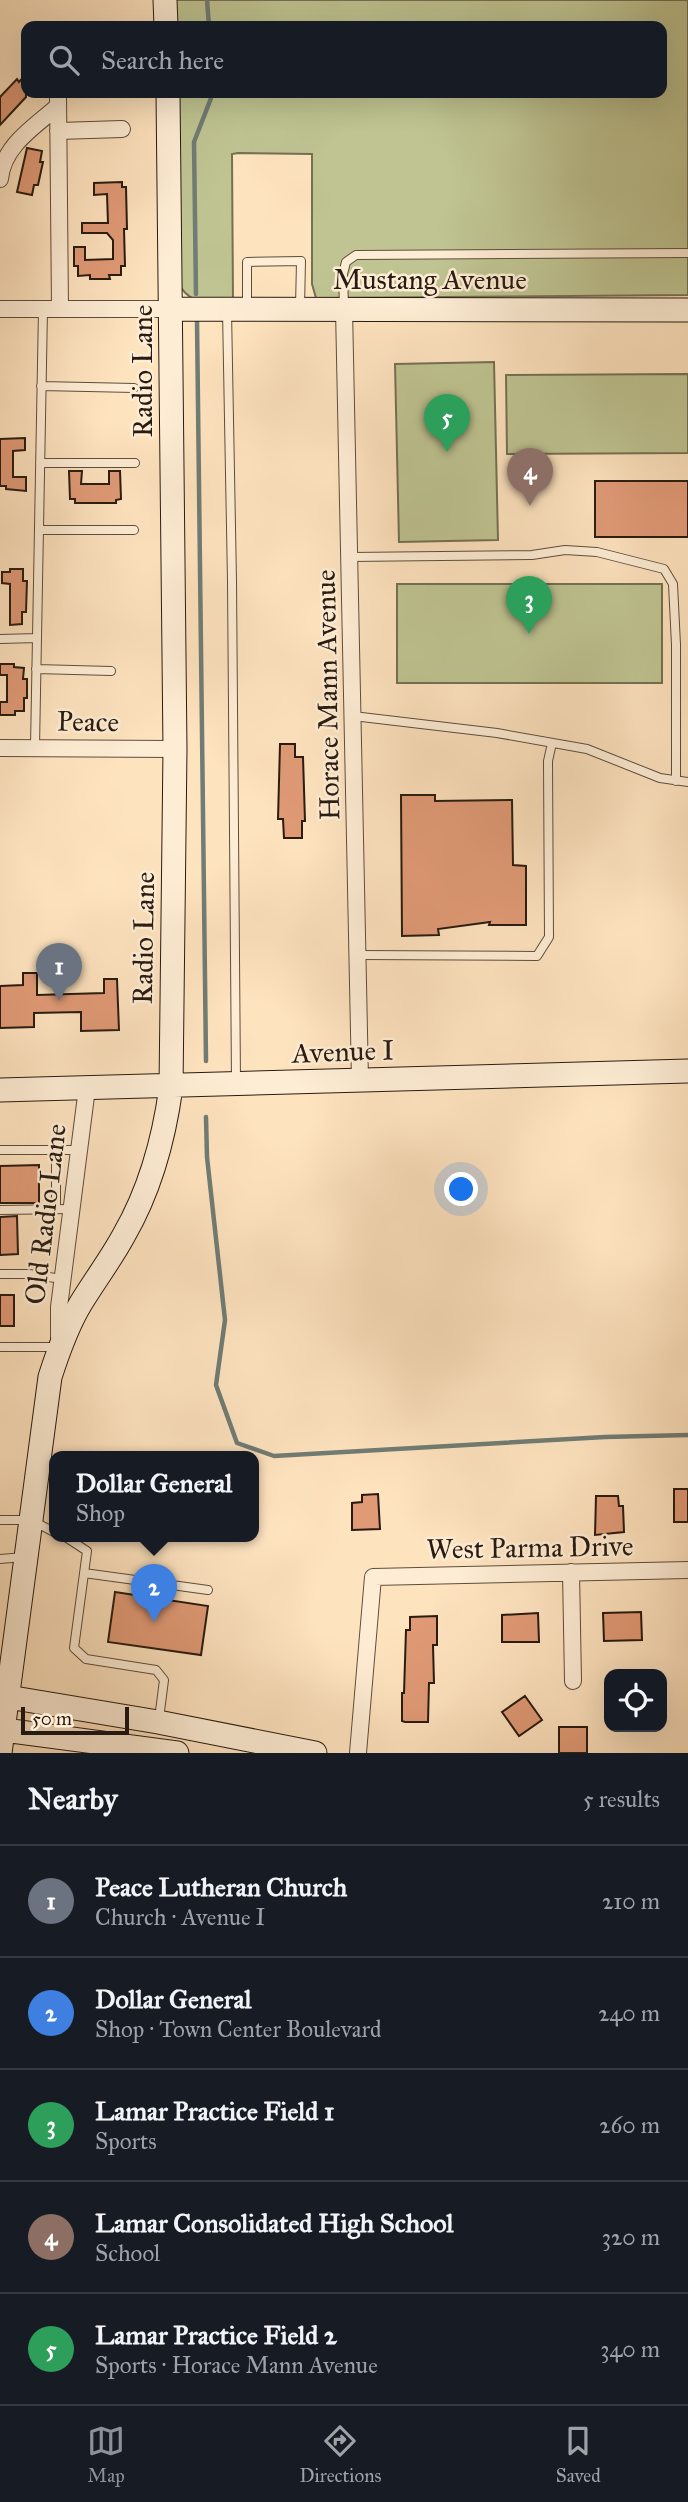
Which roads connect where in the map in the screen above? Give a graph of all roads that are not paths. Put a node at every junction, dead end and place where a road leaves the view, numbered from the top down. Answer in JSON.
{"nodes":[{"id":1,"x":165,"y":0,"type":"edge"},
{"id":2,"x":166,"y":21,"type":"edge"},
{"id":3,"x":167,"y":98,"type":"edge"},
{"id":4,"x":58,"y":100,"type":"edge"},
{"id":5,"x":122,"y":129,"type":"dead end"},
{"id":6,"x":58,"y":131,"type":"junction"},
{"id":7,"x":0,"y":179,"type":"edge"},
{"id":8,"x":688,"y":253,"type":"edge"},
{"id":9,"x":0,"y":309,"type":"edge"},
{"id":10,"x":43,"y":309,"type":"junction"},
{"id":11,"x":60,"y":309,"type":"junction"},
{"id":12,"x":171,"y":309,"type":"junction"},
{"id":13,"x":237,"y":309,"type":"junction"},
{"id":14,"x":300,"y":309,"type":"junction"},
{"id":15,"x":344,"y":309,"type":"junction"},
{"id":16,"x":688,"y":310,"type":"edge"},
{"id":17,"x":41,"y":386,"type":"junction"},
{"id":18,"x":134,"y":388,"type":"dead end"},
{"id":19,"x":40,"y":463,"type":"junction"},
{"id":20,"x":135,"y":463,"type":"dead end"},
{"id":21,"x":39,"y":530,"type":"junction"},
{"id":22,"x":134,"y":530,"type":"dead end"},
{"id":23,"x":350,"y":557,"type":"junction"},
{"id":24,"x":37,"y":638,"type":"junction"},
{"id":25,"x":0,"y":639,"type":"edge"},
{"id":26,"x":36,"y":668,"type":"junction"},
{"id":27,"x":111,"y":671,"type":"dead end"},
{"id":28,"x":353,"y":716,"type":"junction"},
{"id":29,"x":552,"y":743,"type":"junction"},
{"id":30,"x":34,"y":747,"type":"junction"},
{"id":31,"x":0,"y":748,"type":"edge"},
{"id":32,"x":174,"y":748,"type":"junction"},
{"id":33,"x":676,"y":781,"type":"junction"},
{"id":34,"x":688,"y":782,"type":"edge"},
{"id":35,"x":358,"y":956,"type":"junction"},
{"id":36,"x":688,"y":1071,"type":"edge"},
{"id":37,"x":360,"y":1080,"type":"junction"},
{"id":38,"x":236,"y":1085,"type":"junction"},
{"id":39,"x":171,"y":1087,"type":"junction"},
{"id":40,"x":87,"y":1088,"type":"junction"},
{"id":41,"x":0,"y":1090,"type":"edge"},
{"id":42,"x":0,"y":1150,"type":"edge"},
{"id":43,"x":56,"y":1150,"type":"junction"},
{"id":44,"x":79,"y":1150,"type":"junction"},
{"id":45,"x":63,"y":1209,"type":"junction"},
{"id":46,"x":0,"y":1210,"type":"edge"},
{"id":47,"x":0,"y":1274,"type":"edge"},
{"id":48,"x":62,"y":1279,"type":"junction"},
{"id":49,"x":0,"y":1347,"type":"edge"},
{"id":50,"x":59,"y":1347,"type":"junction"},
{"id":51,"x":0,"y":1520,"type":"edge"},
{"id":52,"x":31,"y":1520,"type":"junction"},
{"id":53,"x":49,"y":1529,"type":"edge"},
{"id":54,"x":73,"y":1542,"type":"edge"},
{"id":55,"x":27,"y":1556,"type":"junction"},
{"id":56,"x":0,"y":1559,"type":"edge"},
{"id":57,"x":688,"y":1570,"type":"edge"},
{"id":58,"x":571,"y":1572,"type":"junction"},
{"id":59,"x":84,"y":1573,"type":"junction"},
{"id":60,"x":208,"y":1590,"type":"dead end"},
{"id":61,"x":6,"y":1672,"type":"edge"},
{"id":62,"x":573,"y":1681,"type":"dead end"},
{"id":63,"x":5,"y":1713,"type":"edge"},
{"id":64,"x":158,"y":1722,"type":"junction"},
{"id":65,"x":0,"y":1753,"type":"edge"},
{"id":66,"x":177,"y":1753,"type":"edge"},
{"id":67,"x":314,"y":1753,"type":"edge"},
{"id":68,"x":358,"y":1753,"type":"edge"}],
"edges":[{"from":1,"to":2,"type":"street"},
{"from":3,"to":12,"type":"street","name":"Radio Lane"},
{"from":4,"to":6,"type":"street"},
{"from":4,"to":7,"type":"street"},
{"from":5,"to":6,"type":"street"},
{"from":6,"to":11,"type":"street"},
{"from":8,"to":15,"type":"lane"},
{"from":9,"to":10,"type":"street"},
{"from":10,"to":11,"type":"street"},
{"from":10,"to":17,"type":"lane"},
{"from":11,"to":12,"type":"street"},
{"from":12,"to":13,"type":"street","name":"Mustang Avenue"},
{"from":12,"to":32,"type":"street","name":"Radio Lane"},
{"from":13,"to":14,"type":"street","name":"Mustang Avenue"},
{"from":13,"to":14,"type":"lane"},
{"from":13,"to":38,"type":"lane"},
{"from":14,"to":15,"type":"street","name":"Mustang Avenue"},
{"from":15,"to":16,"type":"street","name":"Mustang Avenue"},
{"from":15,"to":23,"type":"street","name":"Horace Mann Avenue"},
{"from":17,"to":18,"type":"lane"},
{"from":17,"to":19,"type":"lane"},
{"from":19,"to":20,"type":"lane"},
{"from":19,"to":21,"type":"lane"},
{"from":21,"to":22,"type":"lane"},
{"from":21,"to":24,"type":"lane"},
{"from":23,"to":28,"type":"street","name":"Horace Mann Avenue"},
{"from":23,"to":33,"type":"lane"},
{"from":24,"to":25,"type":"lane"},
{"from":24,"to":26,"type":"lane"},
{"from":26,"to":27,"type":"lane"},
{"from":26,"to":30,"type":"lane"},
{"from":28,"to":29,"type":"lane"},
{"from":28,"to":35,"type":"street","name":"Horace Mann Avenue"},
{"from":29,"to":33,"type":"lane"},
{"from":29,"to":35,"type":"lane"},
{"from":30,"to":31,"type":"street","name":"Peace"},
{"from":30,"to":32,"type":"street","name":"Peace"},
{"from":32,"to":39,"type":"street","name":"Radio Lane"},
{"from":33,"to":34,"type":"lane"},
{"from":35,"to":37,"type":"street","name":"Horace Mann Avenue"},
{"from":36,"to":37,"type":"street","name":"Avenue I"},
{"from":37,"to":38,"type":"street","name":"Avenue I"},
{"from":38,"to":39,"type":"street","name":"Avenue I"},
{"from":39,"to":40,"type":"street","name":"Avenue I"},
{"from":39,"to":50,"type":"street","name":"Radio Lane"},
{"from":40,"to":41,"type":"street","name":"Avenue I"},
{"from":40,"to":44,"type":"street","name":"Old Radio Lane"},
{"from":42,"to":43,"type":"lane"},
{"from":43,"to":44,"type":"lane"},
{"from":43,"to":45,"type":"lane"},
{"from":44,"to":45,"type":"street","name":"Old Radio Lane"},
{"from":45,"to":46,"type":"lane"},
{"from":45,"to":48,"type":"street","name":"Old Radio Lane"},
{"from":47,"to":48,"type":"lane"},
{"from":48,"to":50,"type":"street","name":"Old Radio Lane"},
{"from":49,"to":50,"type":"lane"},
{"from":50,"to":52,"type":"street","name":"Radio Lane"},
{"from":51,"to":52,"type":"lane"},
{"from":52,"to":53,"type":"lane"},
{"from":52,"to":55,"type":"street","name":"Radio Lane"},
{"from":54,"to":59,"type":"lane"},
{"from":55,"to":56,"type":"lane"},
{"from":55,"to":61,"type":"street","name":"Radio Lane"},
{"from":57,"to":58,"type":"street","name":"West Parma Drive"},
{"from":58,"to":62,"type":"street"},
{"from":58,"to":68,"type":"street","name":"West Parma Drive"},
{"from":59,"to":60,"type":"lane"},
{"from":59,"to":64,"type":"lane"},
{"from":61,"to":63,"type":"street","name":"Radio Lane"},
{"from":63,"to":64,"type":"street"},
{"from":63,"to":65,"type":"street","name":"Radio Lane"},
{"from":63,"to":66,"type":"street"},
{"from":64,"to":67,"type":"street"}]}
